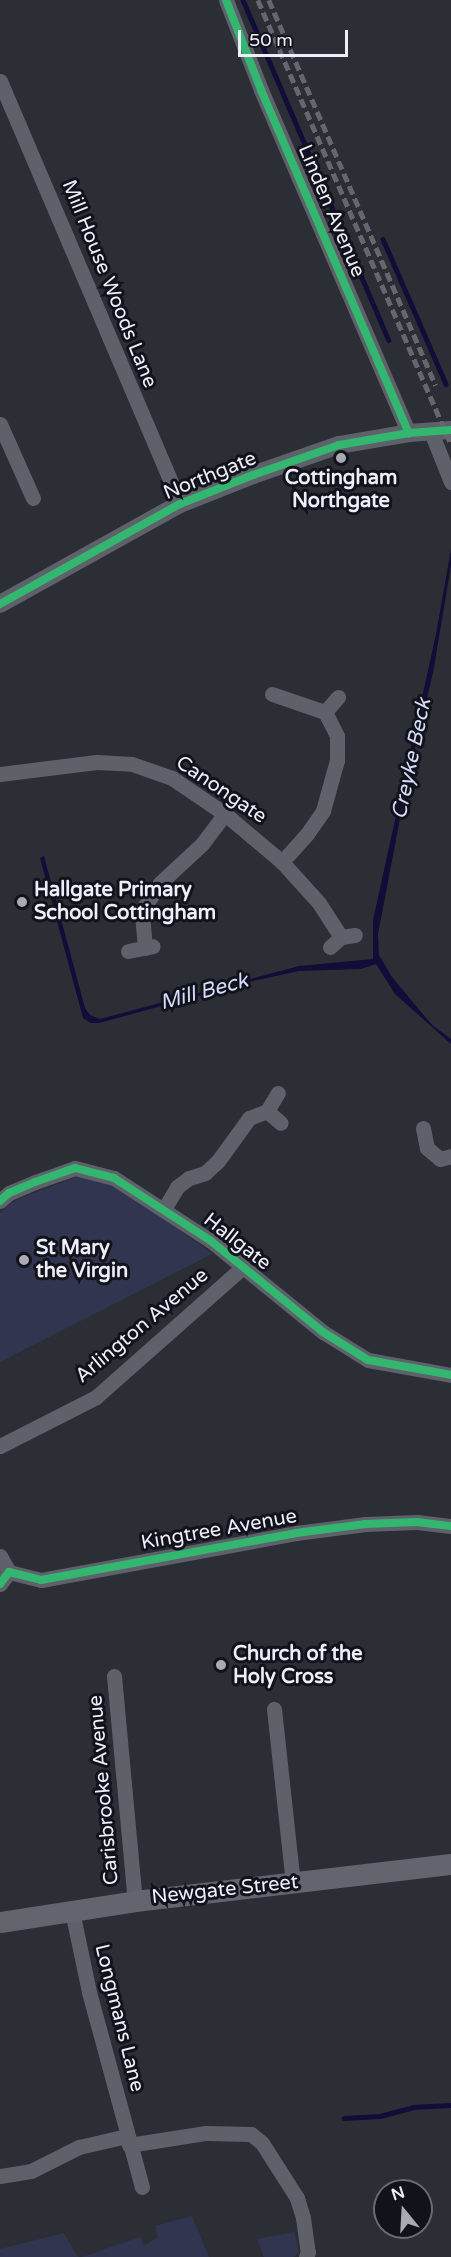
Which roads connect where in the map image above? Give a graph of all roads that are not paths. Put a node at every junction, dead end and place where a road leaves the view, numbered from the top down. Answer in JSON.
{"nodes":[{"id":1,"x":226,"y":0,"type":"edge"},
{"id":2,"x":0,"y":81,"type":"edge"},
{"id":3,"x":0,"y":424,"type":"edge"},
{"id":4,"x":451,"y":430,"type":"edge"},
{"id":5,"x":431,"y":432,"type":"junction"},
{"id":6,"x":409,"y":433,"type":"junction"},
{"id":7,"x":451,"y":483,"type":"edge"},
{"id":8,"x":33,"y":498,"type":"dead end"},
{"id":9,"x":180,"y":504,"type":"junction"},
{"id":10,"x":0,"y":604,"type":"edge"},
{"id":11,"x":272,"y":693,"type":"dead end"},
{"id":12,"x":338,"y":697,"type":"dead end"},
{"id":13,"x":325,"y":712,"type":"junction"},
{"id":14,"x":0,"y":774,"type":"edge"},
{"id":15,"x":225,"y":814,"type":"junction"},
{"id":16,"x":282,"y":861,"type":"junction"},
{"id":17,"x":342,"y":940,"type":"dead end"},
{"id":18,"x":128,"y":951,"type":"dead end"},
{"id":19,"x":278,"y":1093,"type":"dead end"},
{"id":20,"x":267,"y":1111,"type":"junction"},
{"id":21,"x":282,"y":1123,"type":"dead end"},
{"id":22,"x":423,"y":1128,"type":"dead end"},
{"id":23,"x":451,"y":1156,"type":"edge"},
{"id":24,"x":0,"y":1201,"type":"edge"},
{"id":25,"x":164,"y":1209,"type":"junction"},
{"id":26,"x":243,"y":1267,"type":"junction"},
{"id":27,"x":451,"y":1375,"type":"edge"},
{"id":28,"x":0,"y":1446,"type":"edge"},
{"id":29,"x":451,"y":1526,"type":"edge"},
{"id":30,"x":0,"y":1556,"type":"edge"},
{"id":31,"x":5,"y":1578,"type":"edge"},
{"id":32,"x":114,"y":1676,"type":"dead end"},
{"id":33,"x":274,"y":1709,"type":"dead end"},
{"id":34,"x":451,"y":1864,"type":"edge"},
{"id":35,"x":293,"y":1883,"type":"junction"},
{"id":36,"x":135,"y":1900,"type":"junction"},
{"id":37,"x":72,"y":1911,"type":"junction"},
{"id":38,"x":0,"y":1922,"type":"edge"},
{"id":39,"x":128,"y":2140,"type":"junction"},
{"id":40,"x":0,"y":2176,"type":"edge"},
{"id":41,"x":142,"y":2187,"type":"dead end"},
{"id":42,"x":306,"y":2257,"type":"edge"}],
"edges":[{"from":1,"to":6,"type":"street","name":"Linden Avenue"},
{"from":2,"to":9,"type":"street","name":"Mill House Woods Lane"},
{"from":3,"to":8,"type":"street"},
{"from":4,"to":5,"type":"street","name":"Northgate"},
{"from":5,"to":6,"type":"street","name":"Northgate"},
{"from":5,"to":7,"type":"street"},
{"from":6,"to":9,"type":"street","name":"Northgate"},
{"from":9,"to":10,"type":"street","name":"Northgate"},
{"from":11,"to":13,"type":"street"},
{"from":12,"to":13,"type":"street"},
{"from":13,"to":16,"type":"street"},
{"from":14,"to":15,"type":"street","name":"Canongate"},
{"from":15,"to":16,"type":"street","name":"Canongate"},
{"from":15,"to":18,"type":"street"},
{"from":16,"to":17,"type":"street","name":"Canongate"},
{"from":19,"to":20,"type":"street"},
{"from":20,"to":21,"type":"street"},
{"from":20,"to":25,"type":"street"},
{"from":22,"to":23,"type":"street"},
{"from":24,"to":25,"type":"street","name":"Hallgate"},
{"from":25,"to":26,"type":"street","name":"Hallgate"},
{"from":26,"to":27,"type":"street","name":"Hallgate"},
{"from":26,"to":28,"type":"street","name":"Arlington Avenue"},
{"from":29,"to":31,"type":"street","name":"Kingtree Avenue"},
{"from":30,"to":31,"type":"street","name":"Kingtree Avenue"},
{"from":32,"to":36,"type":"street","name":"Carisbrooke Avenue"},
{"from":33,"to":35,"type":"street"},
{"from":34,"to":35,"type":"main road","name":"Newgate Street"},
{"from":35,"to":36,"type":"main road","name":"Newgate Street"},
{"from":36,"to":37,"type":"main road","name":"Newgate Street"},
{"from":37,"to":38,"type":"main road","name":"Newgate Street"},
{"from":37,"to":39,"type":"street","name":"Longmans Lane"},
{"from":39,"to":40,"type":"street"},
{"from":39,"to":41,"type":"street","name":"Longmans Lane"},
{"from":39,"to":42,"type":"street"}]}
